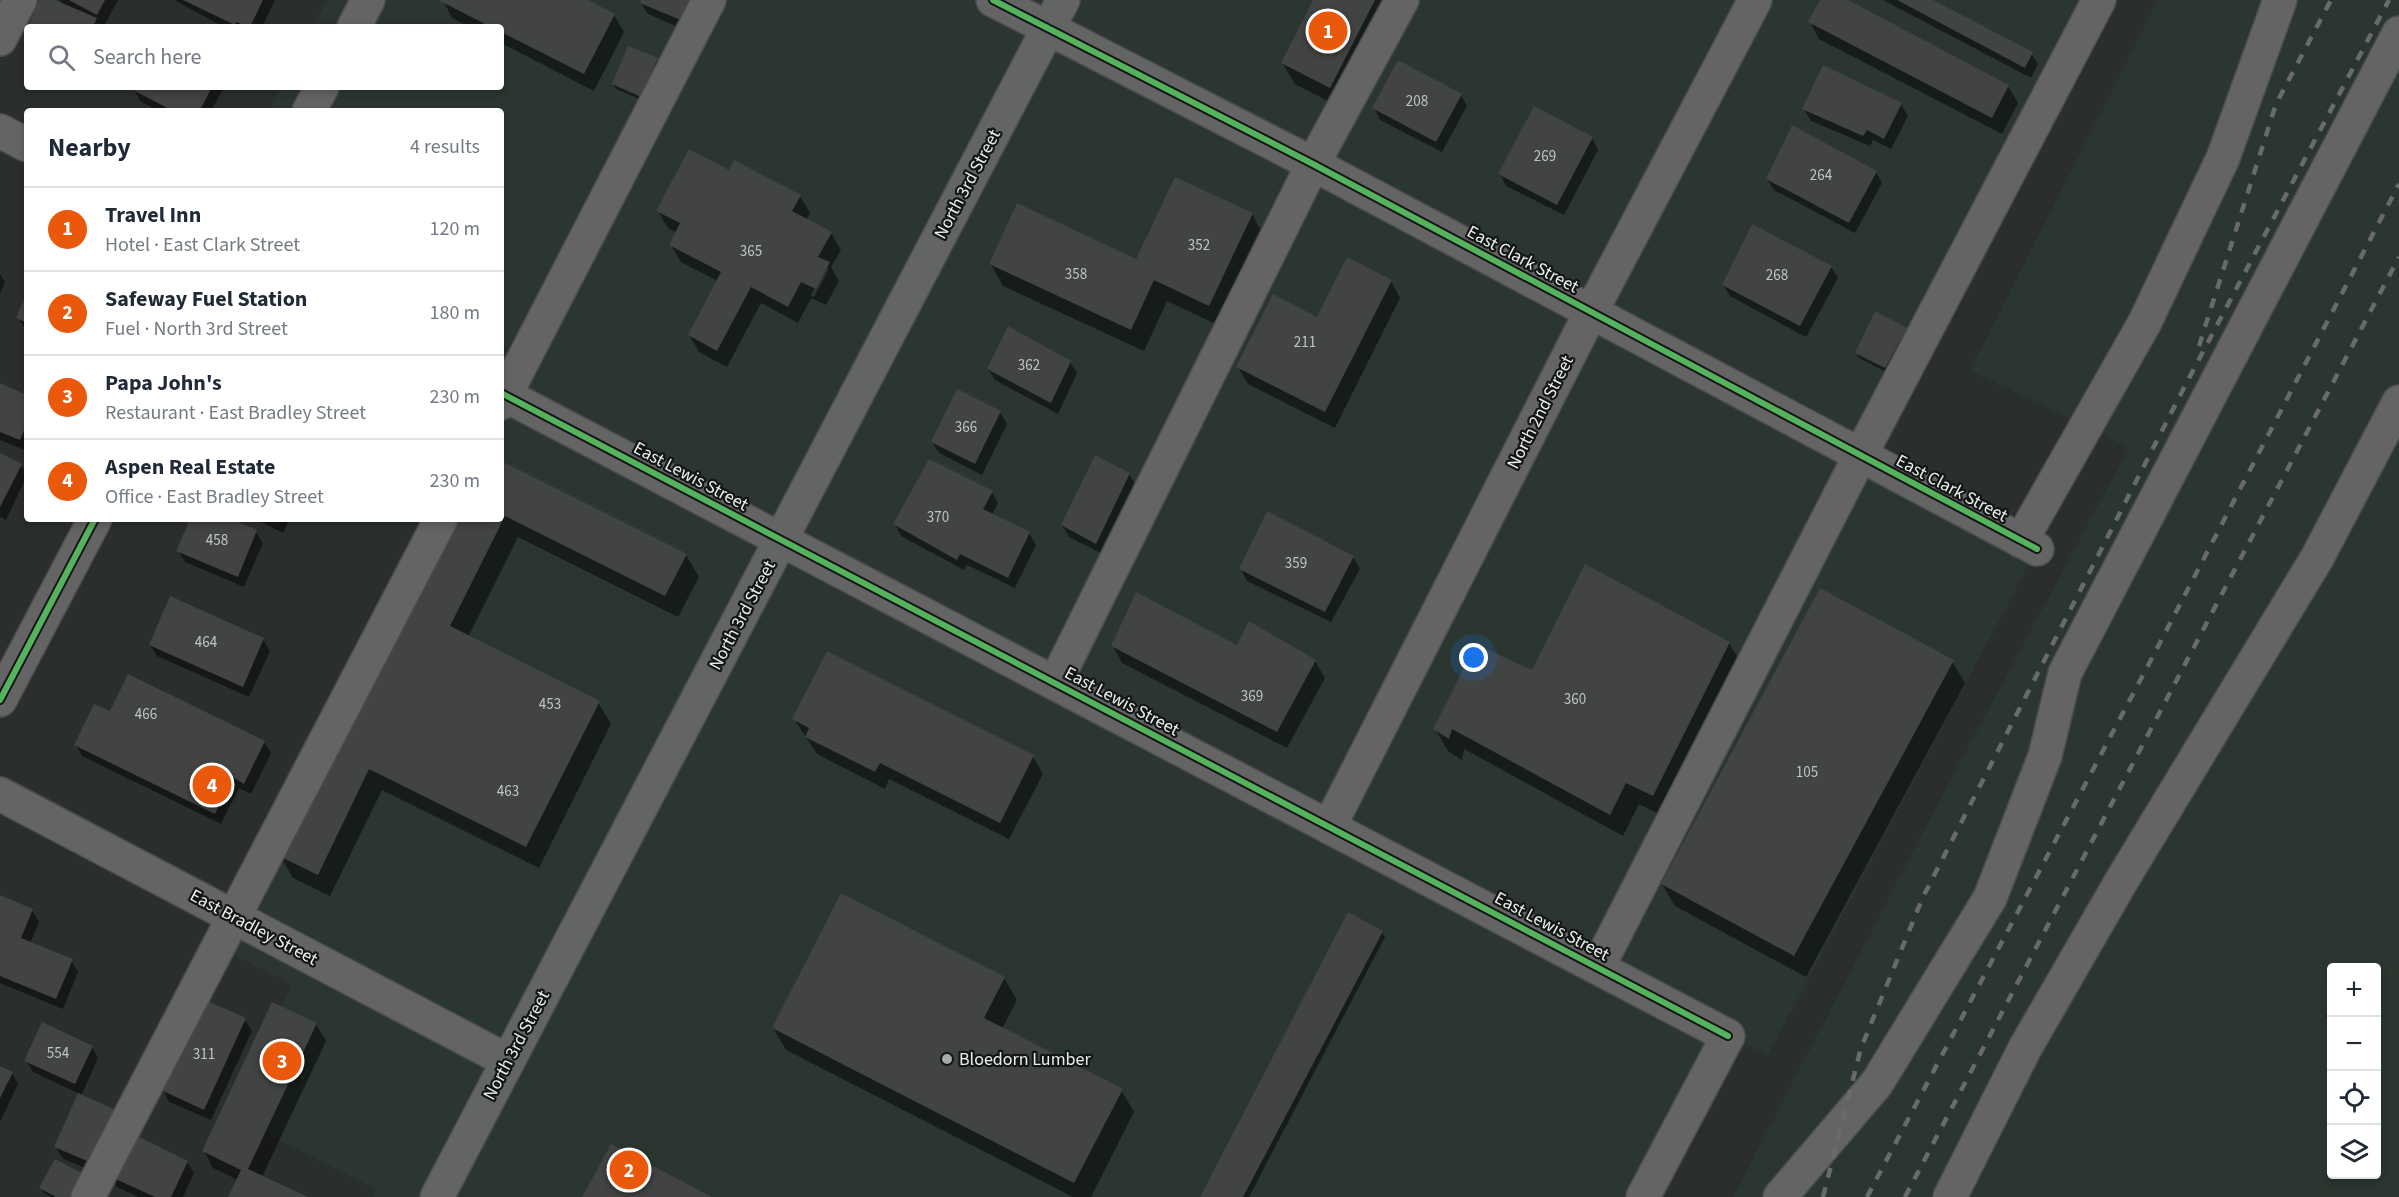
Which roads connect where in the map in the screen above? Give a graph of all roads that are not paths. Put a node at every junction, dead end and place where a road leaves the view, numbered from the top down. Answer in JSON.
{"nodes":[{"id":1,"x":20,"y":0,"type":"edge"},
{"id":2,"x":368,"y":0,"type":"edge"},
{"id":3,"x":709,"y":0,"type":"edge"},
{"id":4,"x":993,"y":0,"type":"edge"},
{"id":5,"x":1063,"y":0,"type":"edge"},
{"id":6,"x":1402,"y":0,"type":"edge"},
{"id":7,"x":1755,"y":0,"type":"edge"},
{"id":8,"x":2099,"y":0,"type":"edge"},
{"id":9,"x":2276,"y":2,"type":"edge"},
{"id":10,"x":356,"y":24,"type":"edge"},
{"id":11,"x":1048,"y":28,"type":"junction"},
{"id":12,"x":2399,"y":33,"type":"edge"},
{"id":13,"x":0,"y":39,"type":"edge"},
{"id":14,"x":320,"y":90,"type":"edge"},
{"id":15,"x":311,"y":108,"type":"edge"},
{"id":16,"x":0,"y":131,"type":"edge"},
{"id":17,"x":24,"y":143,"type":"edge"},
{"id":18,"x":1313,"y":164,"type":"junction"},
{"id":19,"x":1591,"y":312,"type":"junction"},
{"id":20,"x":504,"y":393,"type":"edge"},
{"id":21,"x":504,"y":398,"type":"edge"},
{"id":22,"x":2399,"y":402,"type":"edge"},
{"id":23,"x":1860,"y":456,"type":"junction"},
{"id":24,"x":93,"y":522,"type":"edge"},
{"id":25,"x":439,"y":522,"type":"edge"},
{"id":26,"x":782,"y":540,"type":"junction"},
{"id":27,"x":1055,"y":683,"type":"junction"},
{"id":28,"x":0,"y":700,"type":"edge"},
{"id":29,"x":0,"y":794,"type":"edge"},
{"id":30,"x":1329,"y":827,"type":"junction"},
{"id":31,"x":235,"y":917,"type":"junction"},
{"id":32,"x":1598,"y":967,"type":"junction"},
{"id":33,"x":508,"y":1061,"type":"junction"},
{"id":34,"x":88,"y":1197,"type":"edge"},
{"id":35,"x":437,"y":1197,"type":"edge"},
{"id":36,"x":1643,"y":1197,"type":"edge"},
{"id":37,"x":1780,"y":1197,"type":"edge"},
{"id":38,"x":1950,"y":1197,"type":"edge"}],
"edges":[{"from":1,"to":13,"type":"street"},
{"from":2,"to":10,"type":"street"},
{"from":3,"to":20,"type":"street"},
{"from":4,"to":11,"type":"street","name":"East Clark Street"},
{"from":5,"to":11,"type":"main road","name":"North 3rd Street"},
{"from":6,"to":18,"type":"street"},
{"from":7,"to":19,"type":"street","name":"North 2nd Street"},
{"from":8,"to":23,"type":"street"},
{"from":9,"to":23,"type":"street","name":"East Clark Street"},
{"from":11,"to":18,"type":"street","name":"East Clark Street"},
{"from":11,"to":26,"type":"main road","name":"North 3rd Street"},
{"from":12,"to":37,"type":"street"},
{"from":14,"to":15,"type":"street"},
{"from":16,"to":17,"type":"street"},
{"from":18,"to":19,"type":"street","name":"East Clark Street"},
{"from":18,"to":27,"type":"street"},
{"from":19,"to":23,"type":"street","name":"East Clark Street"},
{"from":19,"to":30,"type":"street","name":"North 2nd Street"},
{"from":21,"to":26,"type":"street","name":"East Lewis Street"},
{"from":22,"to":38,"type":"street"},
{"from":23,"to":32,"type":"street"},
{"from":24,"to":28,"type":"street"},
{"from":25,"to":31,"type":"street"},
{"from":26,"to":27,"type":"street","name":"East Lewis Street"},
{"from":26,"to":33,"type":"main road","name":"North 3rd Street"},
{"from":27,"to":30,"type":"street","name":"East Lewis Street"},
{"from":29,"to":31,"type":"street","name":"East Bradley Street"},
{"from":30,"to":32,"type":"street","name":"East Lewis Street"},
{"from":31,"to":33,"type":"street","name":"East Bradley Street"},
{"from":31,"to":34,"type":"street"},
{"from":32,"to":36,"type":"street","name":"East Lewis Street"},
{"from":33,"to":35,"type":"main road","name":"North 3rd Street"}]}
